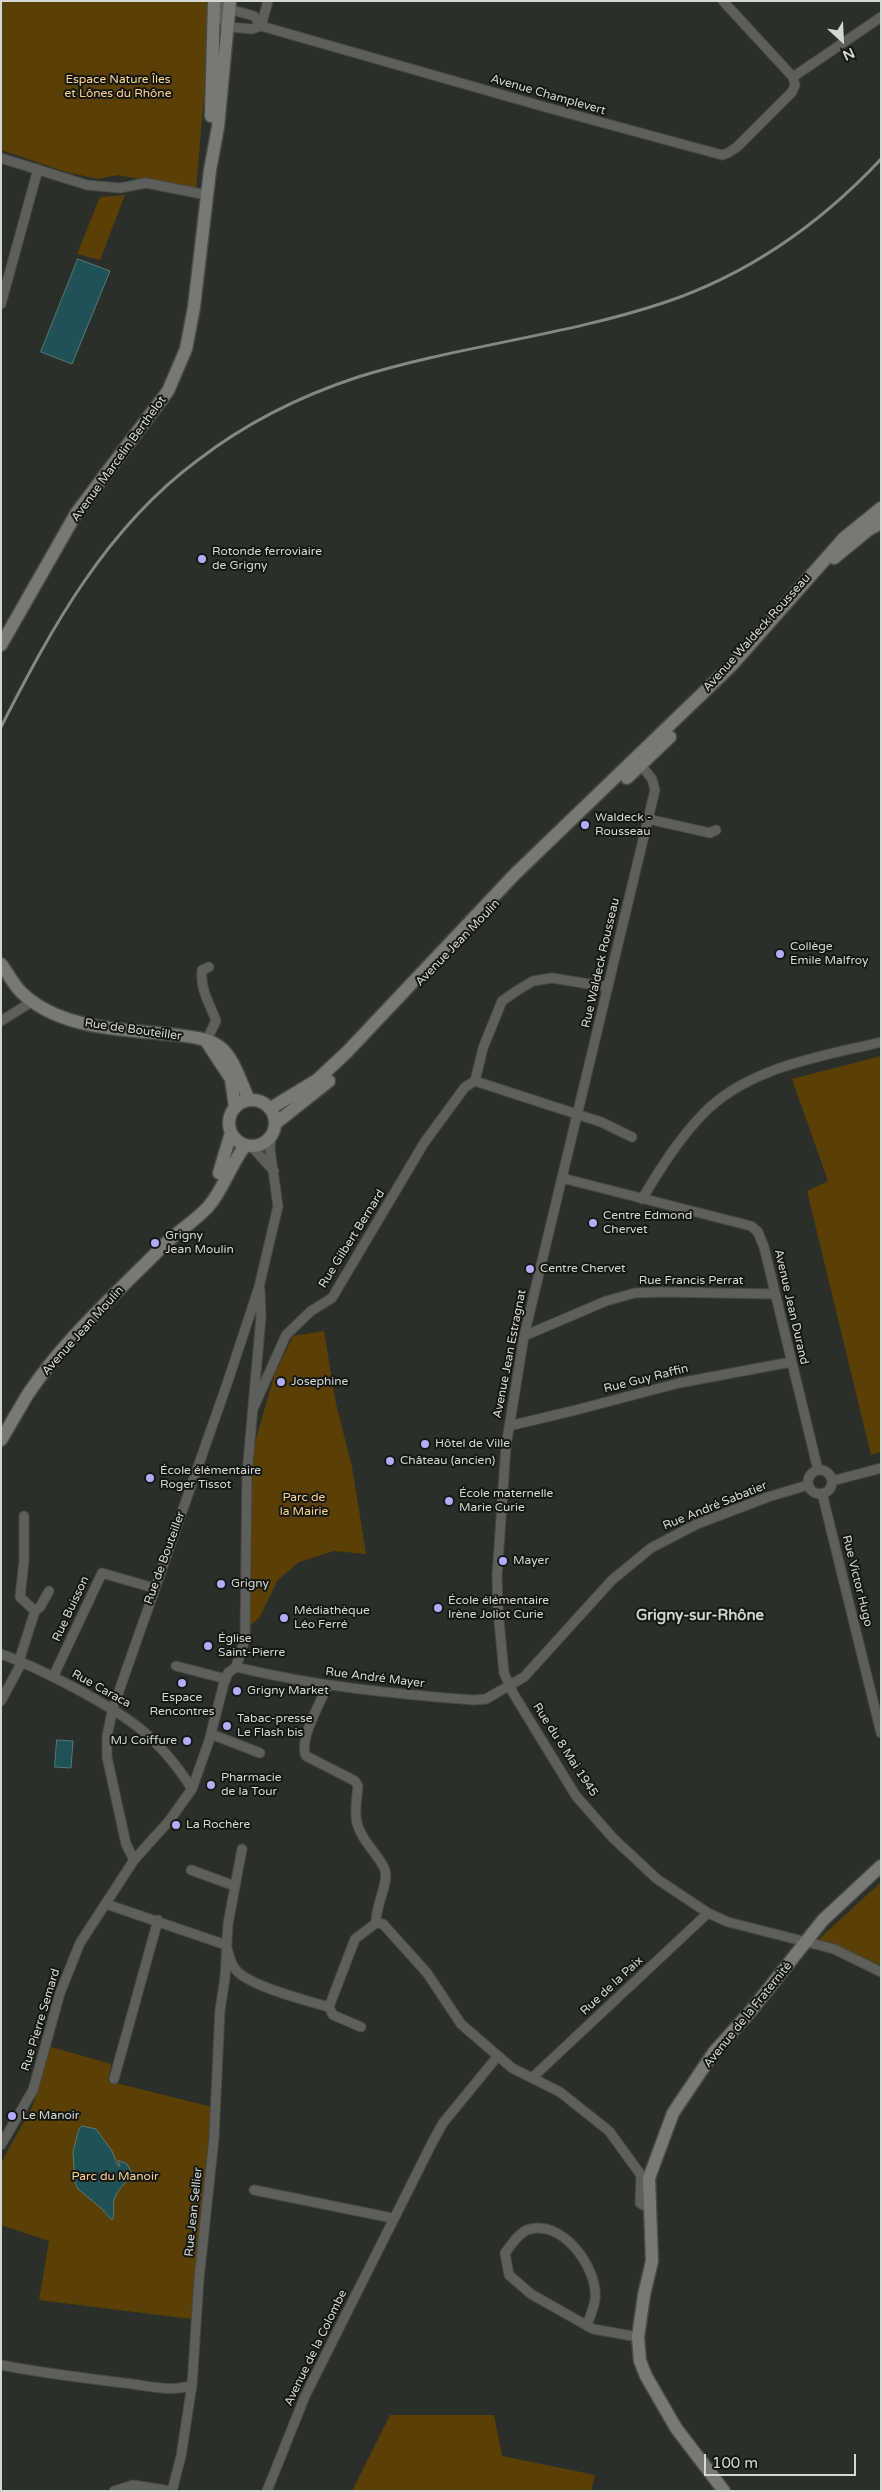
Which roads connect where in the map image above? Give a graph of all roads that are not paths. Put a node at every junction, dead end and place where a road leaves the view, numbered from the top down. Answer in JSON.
{"nodes":[{"id":1,"x":214,"y":1,"type":"edge"},
{"id":2,"x":220,"y":1,"type":"edge"},
{"id":3,"x":268,"y":1,"type":"edge"},
{"id":4,"x":723,"y":1,"type":"edge"},
{"id":5,"x":223,"y":13,"type":"edge"},
{"id":6,"x":881,"y":17,"type":"edge"},
{"id":7,"x":261,"y":26,"type":"junction"},
{"id":8,"x":228,"y":27,"type":"junction"},
{"id":9,"x":792,"y":77,"type":"junction"},
{"id":10,"x":1,"y":158,"type":"edge"},
{"id":11,"x":38,"y":169,"type":"junction"},
{"id":12,"x":210,"y":170,"type":"junction"},
{"id":13,"x":207,"y":195,"type":"junction"},
{"id":14,"x":1,"y":304,"type":"edge"},
{"id":15,"x":881,"y":508,"type":"edge"},
{"id":16,"x":881,"y":522,"type":"edge"},
{"id":17,"x":1,"y":645,"type":"edge"},
{"id":18,"x":639,"y":762,"type":"junction"},
{"id":19,"x":648,"y":819,"type":"junction"},
{"id":20,"x":716,"y":830,"type":"dead end"},
{"id":21,"x":1,"y":964,"type":"edge"},
{"id":22,"x":209,"y":967,"type":"dead end"},
{"id":23,"x":608,"y":987,"type":"junction"},
{"id":24,"x":33,"y":1001,"type":"junction"},
{"id":25,"x":1,"y":1021,"type":"edge"},
{"id":26,"x":206,"y":1041,"type":"junction"},
{"id":27,"x":881,"y":1042,"type":"edge"},
{"id":28,"x":475,"y":1081,"type":"junction"},
{"id":29,"x":249,"y":1100,"type":"junction"},
{"id":30,"x":235,"y":1107,"type":"junction"},
{"id":31,"x":271,"y":1108,"type":"junction"},
{"id":32,"x":579,"y":1114,"type":"junction"},
{"id":33,"x":276,"y":1122,"type":"junction"},
{"id":34,"x":231,"y":1132,"type":"junction"},
{"id":35,"x":271,"y":1137,"type":"junction"},
{"id":36,"x":632,"y":1137,"type":"dead end"},
{"id":37,"x":249,"y":1146,"type":"junction"},
{"id":38,"x":274,"y":1171,"type":"junction"},
{"id":39,"x":562,"y":1178,"type":"junction"},
{"id":40,"x":642,"y":1199,"type":"junction"},
{"id":41,"x":177,"y":1232,"type":"junction"},
{"id":42,"x":259,"y":1287,"type":"junction"},
{"id":43,"x":775,"y":1294,"type":"junction"},
{"id":44,"x":524,"y":1336,"type":"junction"},
{"id":45,"x":791,"y":1362,"type":"junction"},
{"id":46,"x":253,"y":1409,"type":"junction"},
{"id":47,"x":509,"y":1426,"type":"junction"},
{"id":48,"x":1,"y":1440,"type":"edge"},
{"id":49,"x":881,"y":1468,"type":"edge"},
{"id":50,"x":818,"y":1470,"type":"junction"},
{"id":51,"x":832,"y":1481,"type":"junction"},
{"id":52,"x":808,"y":1485,"type":"junction"},
{"id":53,"x":822,"y":1493,"type":"junction"},
{"id":54,"x":24,"y":1516,"type":"dead end"},
{"id":55,"x":154,"y":1588,"type":"junction"},
{"id":56,"x":49,"y":1591,"type":"dead end"},
{"id":57,"x":35,"y":1611,"type":"junction"},
{"id":58,"x":1,"y":1654,"type":"edge"},
{"id":59,"x":21,"y":1661,"type":"junction"},
{"id":60,"x":176,"y":1666,"type":"dead end"},
{"id":61,"x":236,"y":1667,"type":"junction"},
{"id":62,"x":53,"y":1677,"type":"junction"},
{"id":63,"x":226,"y":1679,"type":"junction"},
{"id":64,"x":328,"y":1685,"type":"junction"},
{"id":65,"x":510,"y":1686,"type":"junction"},
{"id":66,"x":1,"y":1702,"type":"edge"},
{"id":67,"x":113,"y":1708,"type":"junction"},
{"id":68,"x":881,"y":1733,"type":"edge"},
{"id":69,"x":211,"y":1734,"type":"junction"},
{"id":70,"x":260,"y":1753,"type":"dead end"},
{"id":71,"x":192,"y":1789,"type":"junction"},
{"id":72,"x":242,"y":1849,"type":"dead end"},
{"id":73,"x":134,"y":1860,"type":"junction"},
{"id":74,"x":881,"y":1866,"type":"edge"},
{"id":75,"x":191,"y":1870,"type":"dead end"},
{"id":76,"x":235,"y":1886,"type":"junction"},
{"id":77,"x":106,"y":1904,"type":"junction"},
{"id":78,"x":708,"y":1913,"type":"junction"},
{"id":79,"x":158,"y":1920,"type":"junction"},
{"id":80,"x":376,"y":1923,"type":"junction"},
{"id":81,"x":806,"y":1942,"type":"junction"},
{"id":82,"x":226,"y":1945,"type":"junction"},
{"id":83,"x":881,"y":1972,"type":"edge"},
{"id":84,"x":329,"y":2007,"type":"junction"},
{"id":85,"x":361,"y":2027,"type":"dead end"},
{"id":86,"x":497,"y":2056,"type":"junction"},
{"id":87,"x":533,"y":2077,"type":"junction"},
{"id":88,"x":114,"y":2078,"type":"dead end"},
{"id":89,"x":1,"y":2145,"type":"edge"},
{"id":90,"x":254,"y":2190,"type":"dead end"},
{"id":91,"x":652,"y":2210,"type":"junction"},
{"id":92,"x":392,"y":2218,"type":"junction"},
{"id":93,"x":587,"y":2326,"type":"junction"},
{"id":94,"x":638,"y":2337,"type":"junction"},
{"id":95,"x":1,"y":2365,"type":"edge"},
{"id":96,"x":192,"y":2385,"type":"junction"},
{"id":97,"x":169,"y":2490,"type":"edge"},
{"id":98,"x":114,"y":2491,"type":"edge"},
{"id":99,"x":267,"y":2491,"type":"edge"},
{"id":100,"x":724,"y":2491,"type":"edge"}],
"edges":[{"from":1,"to":5,"type":"main road","name":"Avenue Marcelin Berthelot"},
{"from":2,"to":5,"type":"street"},
{"from":3,"to":7,"type":"street"},
{"from":4,"to":9,"type":"street"},
{"from":5,"to":7,"type":"street"},
{"from":5,"to":8,"type":"main road","name":"Avenue Marcelin Berthelot"},
{"from":5,"to":12,"type":"main road","name":"Avenue Marcelin Berthelot"},
{"from":6,"to":9,"type":"street"},
{"from":7,"to":8,"type":"street"},
{"from":7,"to":9,"type":"street","name":"Avenue Champlevert"},
{"from":8,"to":12,"type":"main road","name":"Avenue Marcelin Berthelot"},
{"from":10,"to":11,"type":"street"},
{"from":11,"to":13,"type":"street"},
{"from":11,"to":14,"type":"street"},
{"from":12,"to":13,"type":"main road","name":"Avenue Marcelin Berthelot"},
{"from":13,"to":17,"type":"main road","name":"Avenue Marcelin Berthelot"},
{"from":15,"to":18,"type":"main road","name":"Avenue Waldeck Rousseau"},
{"from":16,"to":18,"type":"main road","name":"Avenue Waldeck Rousseau"},
{"from":18,"to":19,"type":"street","name":"Rue Waldeck Rousseau"},
{"from":18,"to":31,"type":"main road","name":"Avenue Jean Moulin"},
{"from":18,"to":33,"type":"main road","name":"Avenue Jean Moulin"},
{"from":19,"to":20,"type":"street"},
{"from":19,"to":23,"type":"street","name":"Rue Waldeck Rousseau"},
{"from":21,"to":24,"type":"main road","name":"Rue de Bouteiller"},
{"from":22,"to":26,"type":"street"},
{"from":23,"to":28,"type":"street"},
{"from":23,"to":32,"type":"street","name":"Rue Waldeck Rousseau"},
{"from":24,"to":25,"type":"street"},
{"from":24,"to":26,"type":"main road","name":"Rue de Bouteiller"},
{"from":26,"to":29,"type":"main road","name":"Rue de Bouteiller"},
{"from":26,"to":30,"type":"main road"},
{"from":27,"to":40,"type":"street"},
{"from":28,"to":32,"type":"street"},
{"from":28,"to":46,"type":"street","name":"Rue Gilbert Bernard"},
{"from":29,"to":30,"type":"main road"},
{"from":29,"to":31,"type":"main road"},
{"from":30,"to":34,"type":"main road"},
{"from":31,"to":33,"type":"main road"},
{"from":32,"to":36,"type":"street"},
{"from":32,"to":39,"type":"street","name":"Rue Waldeck Rousseau"},
{"from":33,"to":35,"type":"main road"},
{"from":34,"to":37,"type":"main road"},
{"from":34,"to":41,"type":"main road","name":"Avenue Jean Moulin"},
{"from":35,"to":37,"type":"main road"},
{"from":35,"to":38,"type":"street","name":"Rue de Bouteiller"},
{"from":37,"to":38,"type":"street"},
{"from":37,"to":41,"type":"main road","name":"Avenue Jean Moulin"},
{"from":38,"to":42,"type":"street","name":"Rue de Bouteiller"},
{"from":39,"to":40,"type":"street","name":"Avenue Jean Durand"},
{"from":39,"to":44,"type":"street","name":"Avenue Jean Estragnat"},
{"from":40,"to":43,"type":"street","name":"Avenue Jean Durand"},
{"from":41,"to":48,"type":"main road","name":"Avenue Jean Moulin"},
{"from":42,"to":46,"type":"street"},
{"from":42,"to":55,"type":"street","name":"Rue de Bouteiller"},
{"from":43,"to":44,"type":"street","name":"Rue Francis Perrat"},
{"from":43,"to":45,"type":"street","name":"Avenue Jean Durand"},
{"from":44,"to":47,"type":"street","name":"Avenue Jean Estragnat"},
{"from":45,"to":47,"type":"street","name":"Rue Guy Raffin"},
{"from":45,"to":50,"type":"street","name":"Avenue Jean Durand"},
{"from":46,"to":61,"type":"street"},
{"from":47,"to":65,"type":"street","name":"Avenue Jean Estragnat"},
{"from":49,"to":51,"type":"street"},
{"from":50,"to":51,"type":"street"},
{"from":50,"to":52,"type":"street"},
{"from":51,"to":53,"type":"street"},
{"from":52,"to":53,"type":"street"},
{"from":52,"to":65,"type":"street","name":"Rue André Sabatier"},
{"from":53,"to":68,"type":"street","name":"Rue Victor Hugo"},
{"from":54,"to":57,"type":"street"},
{"from":55,"to":62,"type":"street","name":"Rue Buisson"},
{"from":55,"to":67,"type":"street","name":"Rue de Bouteiller"},
{"from":56,"to":57,"type":"street"},
{"from":57,"to":59,"type":"street"},
{"from":58,"to":59,"type":"street","name":"Rue Caraca"},
{"from":59,"to":62,"type":"street","name":"Rue Caraca"},
{"from":59,"to":66,"type":"street"},
{"from":60,"to":63,"type":"street"},
{"from":61,"to":63,"type":"street"},
{"from":61,"to":64,"type":"street","name":"Rue André Mayer"},
{"from":62,"to":67,"type":"street","name":"Rue Caraca"},
{"from":63,"to":69,"type":"street","name":"Rue Pierre Semard"},
{"from":64,"to":65,"type":"street","name":"Rue André Mayer"},
{"from":64,"to":80,"type":"street"},
{"from":65,"to":78,"type":"street","name":"Rue du 8 Mai 1945"},
{"from":67,"to":71,"type":"street","name":"Rue Caraca"},
{"from":67,"to":73,"type":"street","name":"Rue de Bouteiller"},
{"from":69,"to":70,"type":"street"},
{"from":69,"to":71,"type":"street","name":"Rue Pierre Semard"},
{"from":71,"to":73,"type":"street","name":"Rue Pierre Semard"},
{"from":72,"to":76,"type":"street","name":"Rue Jean Sellier"},
{"from":73,"to":77,"type":"street","name":"Rue Pierre Semard"},
{"from":74,"to":81,"type":"main road","name":"Avenue de la Fraternité"},
{"from":75,"to":76,"type":"street"},
{"from":76,"to":82,"type":"street","name":"Rue Jean Sellier"},
{"from":77,"to":79,"type":"street"},
{"from":77,"to":89,"type":"street","name":"Rue Pierre Semard"},
{"from":78,"to":81,"type":"street","name":"Rue du 8 Mai 1945"},
{"from":78,"to":87,"type":"street","name":"Rue de la Paix"},
{"from":79,"to":82,"type":"street"},
{"from":79,"to":88,"type":"street"},
{"from":80,"to":84,"type":"street"},
{"from":80,"to":86,"type":"street"},
{"from":81,"to":83,"type":"street","name":"Rue du 8 Mai 1945"},
{"from":81,"to":91,"type":"main road","name":"Avenue de la Fraternité"},
{"from":82,"to":84,"type":"street"},
{"from":82,"to":96,"type":"street","name":"Rue Jean Sellier"},
{"from":84,"to":85,"type":"street"},
{"from":86,"to":87,"type":"street"},
{"from":86,"to":92,"type":"street","name":"Avenue de la Colombe"},
{"from":87,"to":91,"type":"street"},
{"from":90,"to":92,"type":"street"},
{"from":91,"to":94,"type":"main road","name":"Avenue de la Fraternité"},
{"from":92,"to":99,"type":"street","name":"Avenue de la Colombe"},
{"from":93,"to":93,"type":"street"},
{"from":93,"to":94,"type":"street"},
{"from":94,"to":100,"type":"main road","name":"Avenue de la Fraternité"},
{"from":95,"to":96,"type":"street"},
{"from":96,"to":97,"type":"street","name":"Rue Jean Sellier"},
{"from":97,"to":98,"type":"street"}]}
